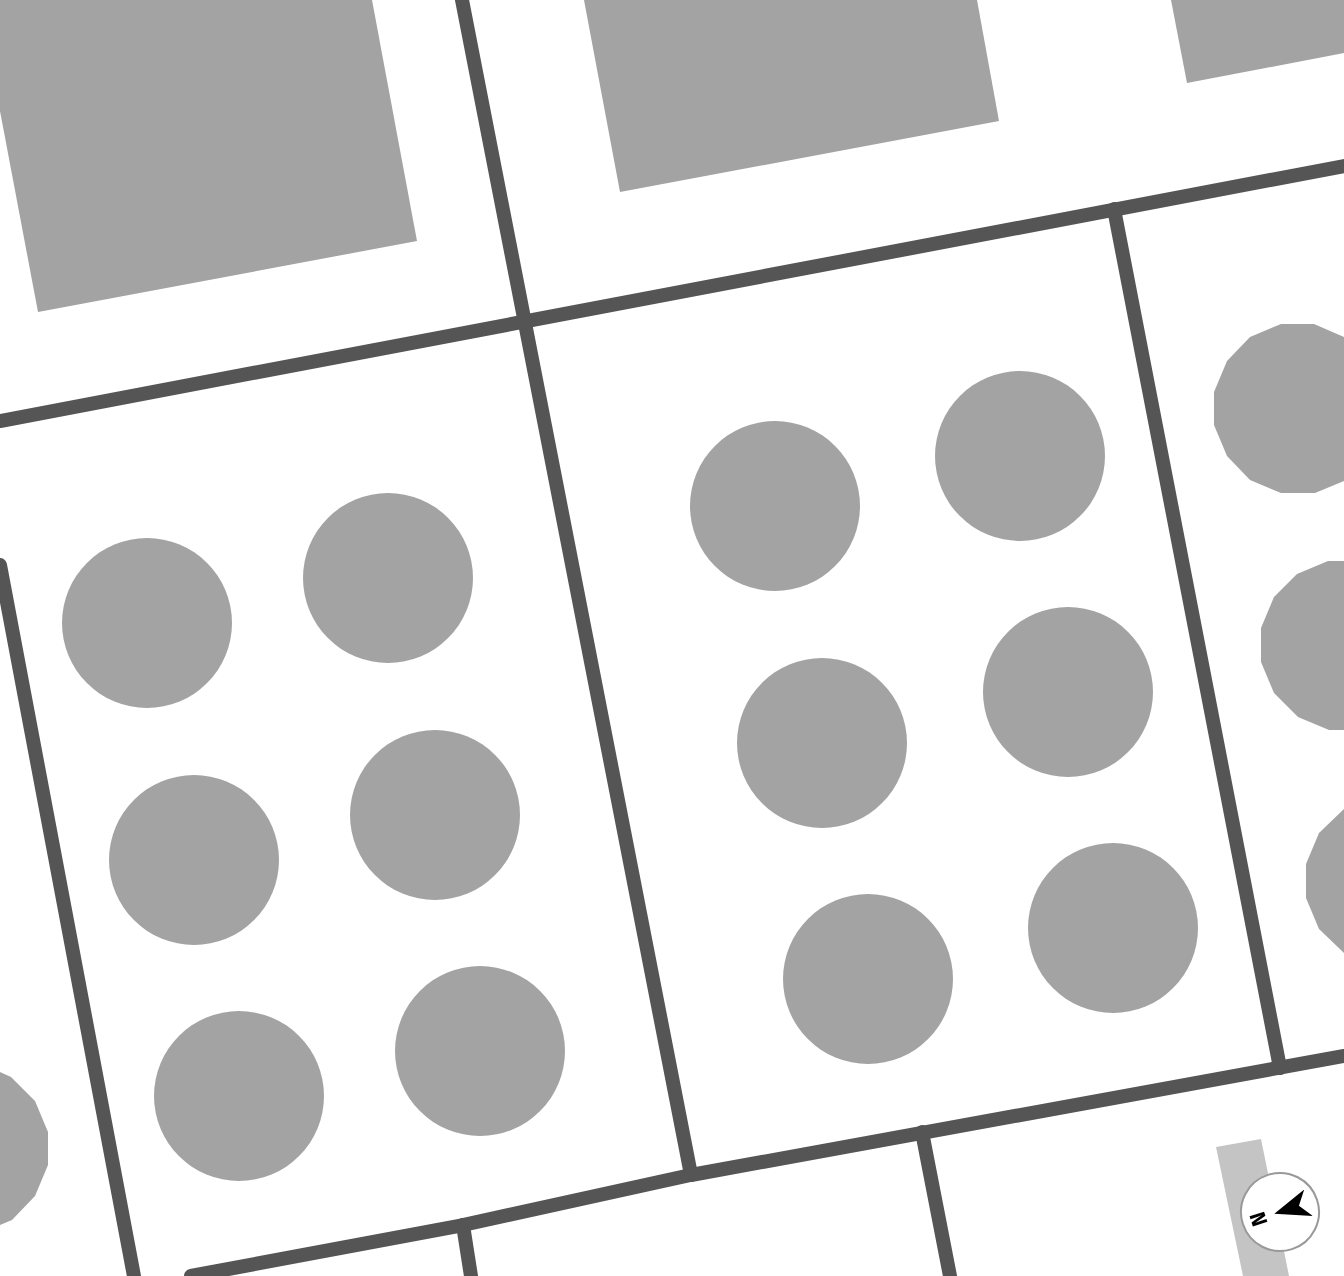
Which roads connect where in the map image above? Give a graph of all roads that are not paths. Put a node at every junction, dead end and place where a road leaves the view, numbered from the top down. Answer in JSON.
{"nodes":[{"id":1,"x":462,"y":0,"type":"edge"},
{"id":2,"x":1344,"y":166,"type":"edge"},
{"id":3,"x":1114,"y":209,"type":"junction"},
{"id":4,"x":525,"y":321,"type":"junction"},
{"id":5,"x":0,"y":421,"type":"edge"},
{"id":6,"x":0,"y":565,"type":"edge"},
{"id":7,"x":1344,"y":1056,"type":"edge"},
{"id":8,"x":1280,"y":1068,"type":"junction"},
{"id":9,"x":922,"y":1132,"type":"junction"},
{"id":10,"x":691,"y":1175,"type":"junction"},
{"id":11,"x":463,"y":1225,"type":"junction"},
{"id":12,"x":134,"y":1276,"type":"edge"},
{"id":13,"x":191,"y":1276,"type":"edge"},
{"id":14,"x":471,"y":1276,"type":"edge"},
{"id":15,"x":950,"y":1276,"type":"edge"}],
"edges":[{"from":1,"to":4,"type":"lane"},
{"from":2,"to":3,"type":"lane"},
{"from":3,"to":4,"type":"lane"},
{"from":3,"to":8,"type":"lane"},
{"from":4,"to":5,"type":"lane"},
{"from":4,"to":10,"type":"lane"},
{"from":6,"to":12,"type":"lane"},
{"from":7,"to":8,"type":"lane"},
{"from":8,"to":9,"type":"lane"},
{"from":9,"to":10,"type":"lane"},
{"from":9,"to":15,"type":"lane"},
{"from":10,"to":11,"type":"lane"},
{"from":11,"to":13,"type":"lane"},
{"from":11,"to":14,"type":"lane"}]}
